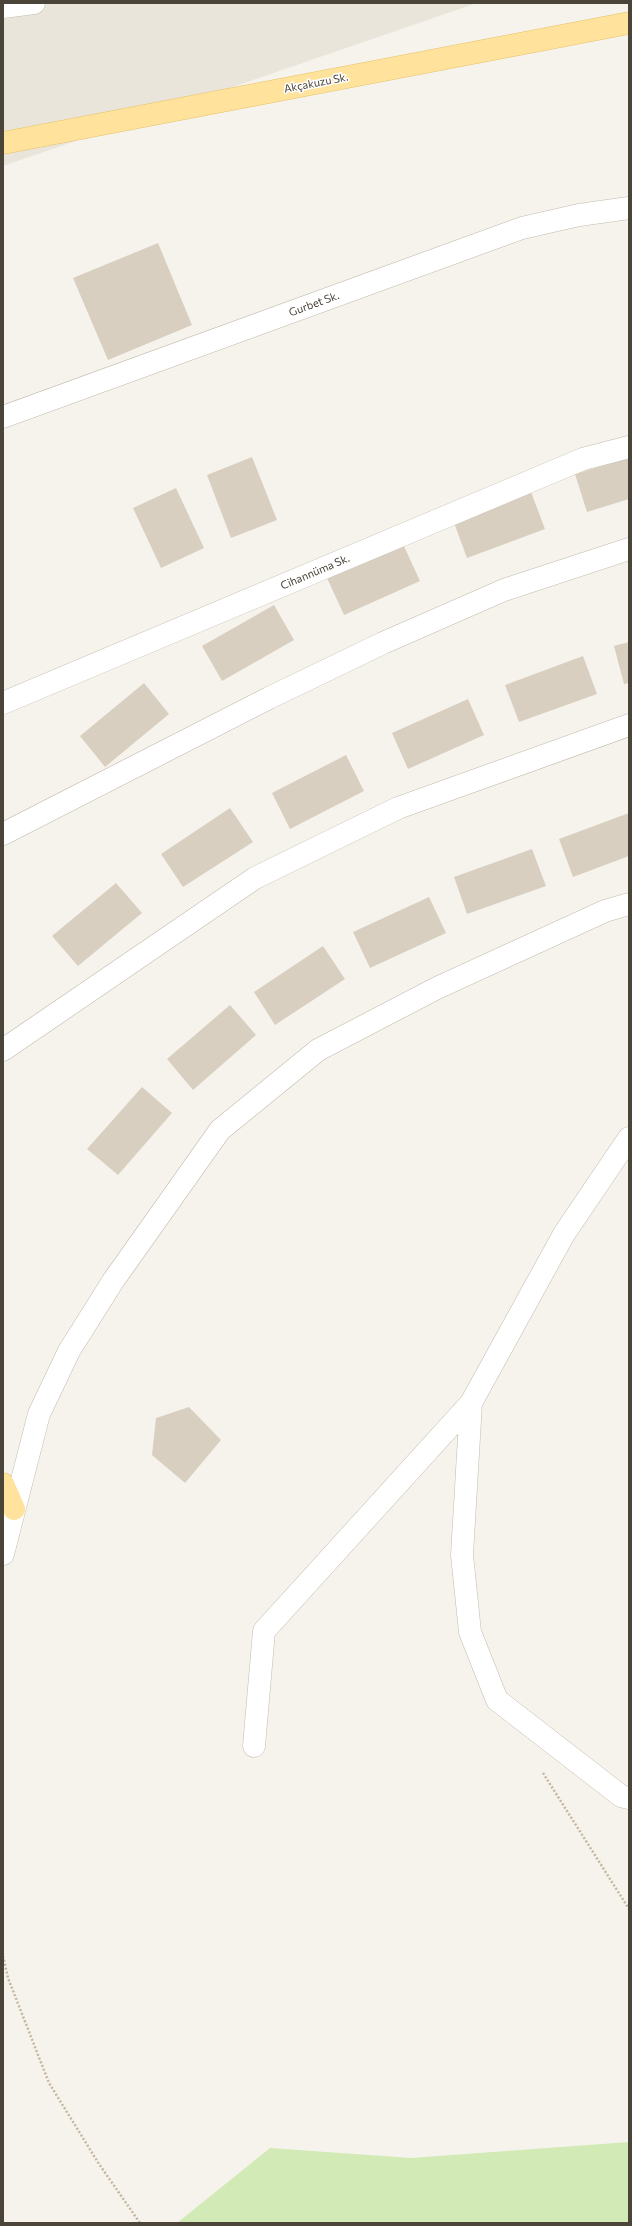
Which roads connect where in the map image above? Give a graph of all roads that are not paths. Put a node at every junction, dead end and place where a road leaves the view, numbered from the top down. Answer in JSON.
{"nodes":[{"id":1,"x":34,"y":3,"type":"edge"},
{"id":2,"x":3,"y":7,"type":"edge"},
{"id":3,"x":629,"y":23,"type":"edge"},
{"id":4,"x":3,"y":143,"type":"edge"},
{"id":5,"x":629,"y":208,"type":"edge"},
{"id":6,"x":3,"y":417,"type":"edge"},
{"id":7,"x":629,"y":447,"type":"edge"},
{"id":8,"x":629,"y":549,"type":"edge"},
{"id":9,"x":3,"y":703,"type":"edge"},
{"id":10,"x":629,"y":725,"type":"edge"},
{"id":11,"x":3,"y":834,"type":"edge"},
{"id":12,"x":629,"y":904,"type":"edge"},
{"id":13,"x":3,"y":1050,"type":"edge"},
{"id":14,"x":629,"y":1138,"type":"edge"},
{"id":15,"x":472,"y":1403,"type":"junction"},
{"id":16,"x":3,"y":1484,"type":"edge"},
{"id":17,"x":14,"y":1509,"type":"junction"},
{"id":18,"x":3,"y":1554,"type":"edge"},
{"id":19,"x":254,"y":1746,"type":"dead end"},
{"id":20,"x":629,"y":1798,"type":"edge"}],
"edges":[{"from":1,"to":2,"type":"street"},
{"from":3,"to":4,"type":"main road","name":"Akçakuzu Sk."},
{"from":5,"to":6,"type":"street","name":"Gurbet Sk."},
{"from":7,"to":9,"type":"street","name":"Cihannüma Sk."},
{"from":8,"to":11,"type":"street"},
{"from":10,"to":13,"type":"street"},
{"from":12,"to":17,"type":"street"},
{"from":14,"to":15,"type":"street"},
{"from":15,"to":19,"type":"street"},
{"from":15,"to":20,"type":"street"},
{"from":16,"to":17,"type":"main road"},
{"from":17,"to":18,"type":"street"}]}
